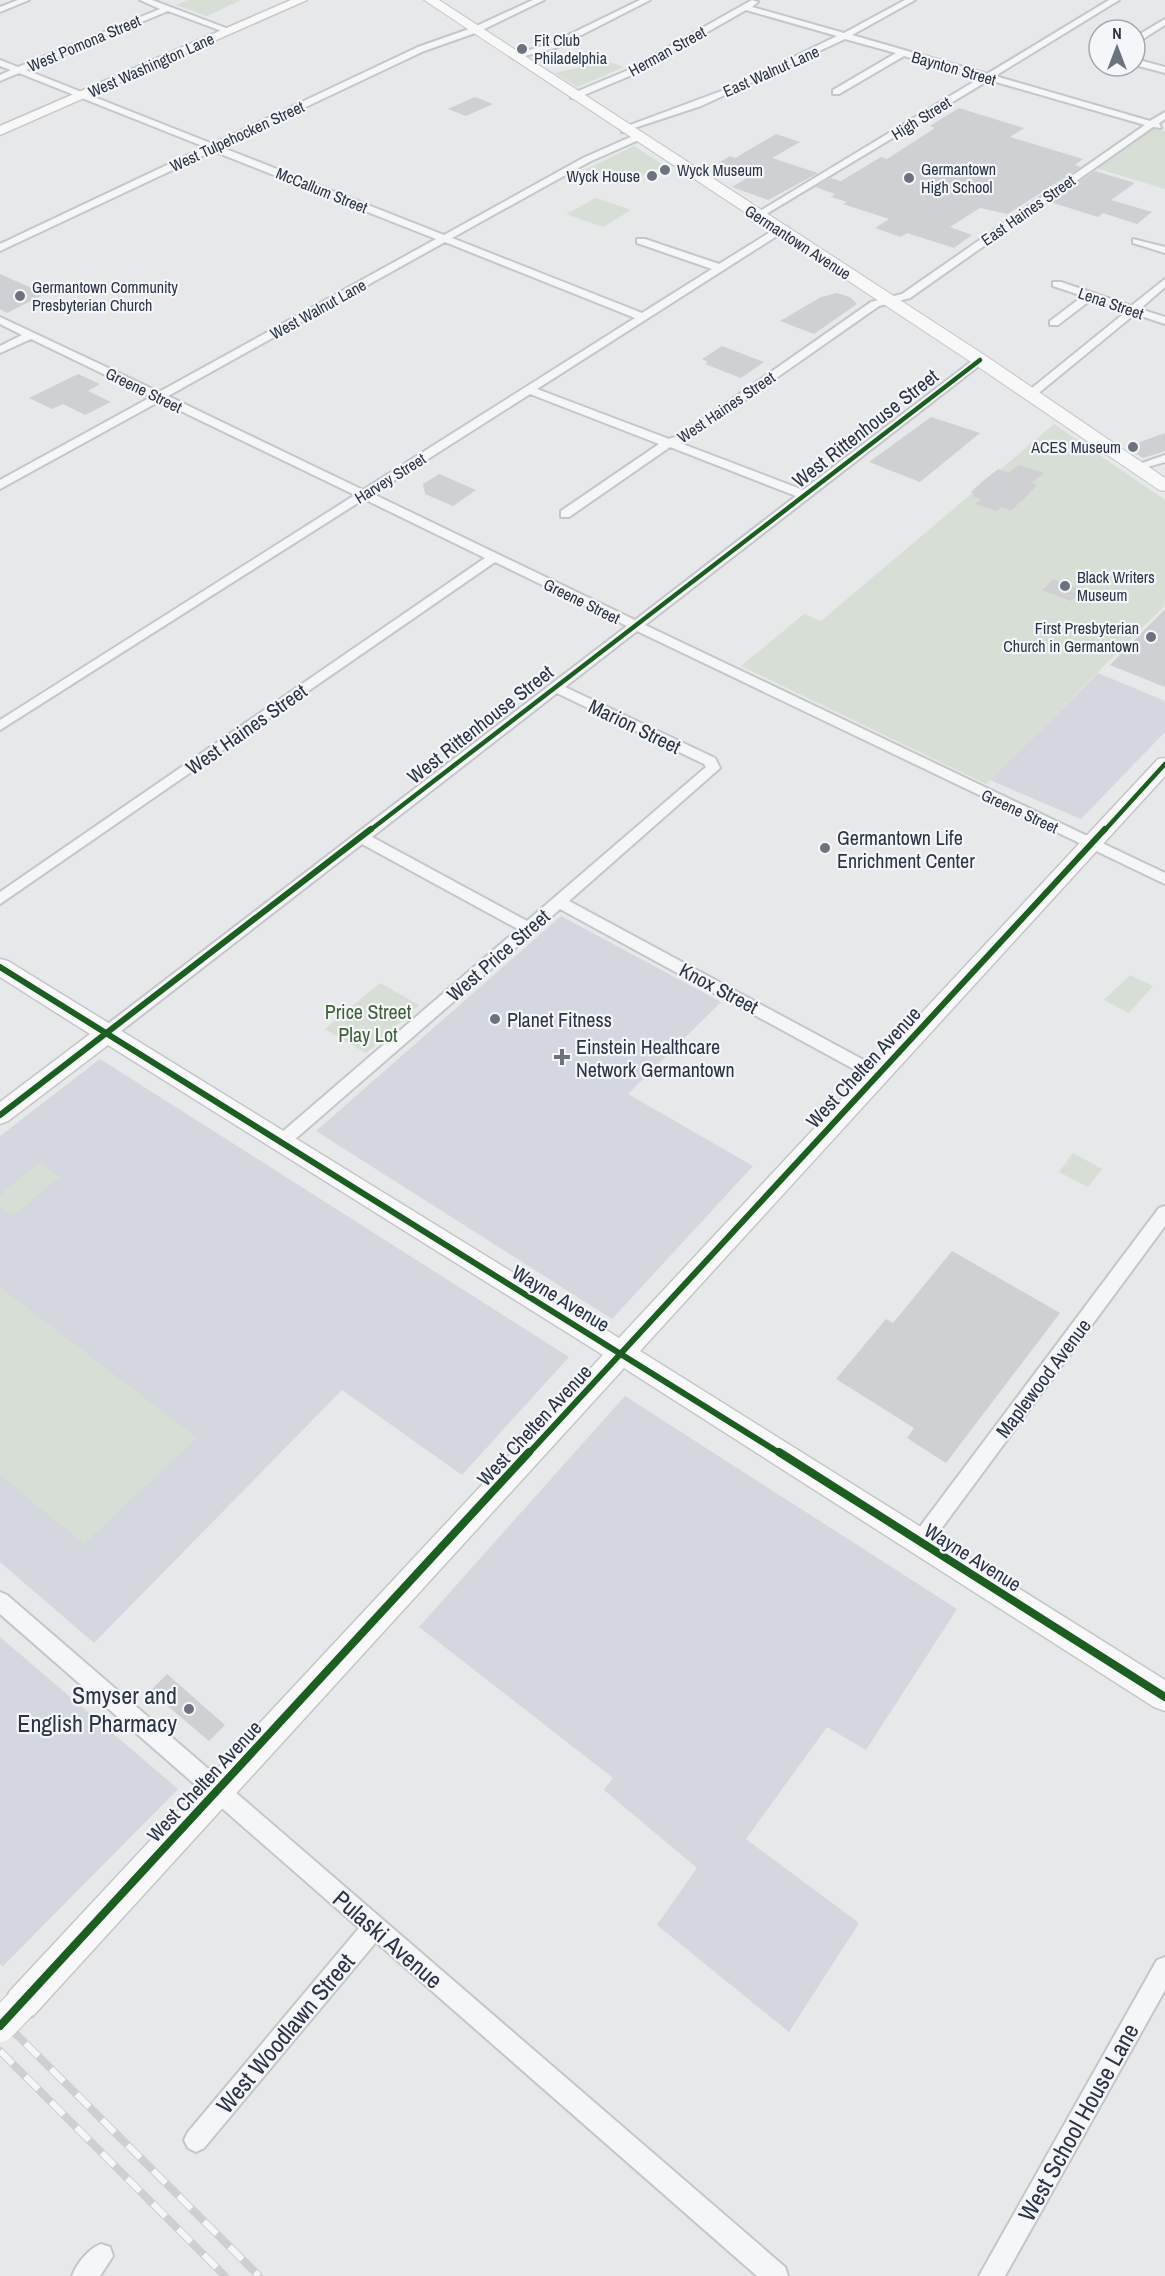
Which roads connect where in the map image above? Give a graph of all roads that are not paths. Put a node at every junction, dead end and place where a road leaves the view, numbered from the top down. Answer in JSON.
{"nodes":[{"id":1,"x":25,"y":0,"type":"edge"},
{"id":2,"x":144,"y":0,"type":"edge"},
{"id":3,"x":302,"y":0,"type":"edge"},
{"id":4,"x":430,"y":0,"type":"edge"},
{"id":5,"x":540,"y":0,"type":"edge"},
{"id":6,"x":646,"y":0,"type":"edge"},
{"id":7,"x":757,"y":0,"type":"edge"},
{"id":8,"x":911,"y":0,"type":"edge"},
{"id":9,"x":1115,"y":0,"type":"edge"},
{"id":10,"x":744,"y":7,"type":"junction"},
{"id":11,"x":167,"y":9,"type":"junction"},
{"id":12,"x":0,"y":10,"type":"edge"},
{"id":13,"x":1165,"y":21,"type":"edge"},
{"id":14,"x":475,"y":30,"type":"junction"},
{"id":15,"x":230,"y":31,"type":"junction"},
{"id":16,"x":1147,"y":33,"type":"edge"},
{"id":17,"x":846,"y":36,"type":"junction"},
{"id":18,"x":903,"y":53,"type":"junction"},
{"id":19,"x":514,"y":57,"type":"junction"},
{"id":20,"x":0,"y":63,"type":"edge"},
{"id":21,"x":1147,"y":65,"type":"edge"},
{"id":22,"x":18,"y":70,"type":"junction"},
{"id":23,"x":1165,"y":70,"type":"edge"},
{"id":24,"x":0,"y":78,"type":"edge"},
{"id":25,"x":988,"y":78,"type":"junction"},
{"id":26,"x":836,"y":92,"type":"dead end"},
{"id":27,"x":82,"y":95,"type":"junction"},
{"id":28,"x":574,"y":96,"type":"junction"},
{"id":29,"x":1165,"y":115,"type":"edge"},
{"id":30,"x":1151,"y":124,"type":"junction"},
{"id":31,"x":1165,"y":128,"type":"edge"},
{"id":32,"x":0,"y":131,"type":"edge"},
{"id":33,"x":632,"y":134,"type":"junction"},
{"id":34,"x":213,"y":147,"type":"junction"},
{"id":35,"x":758,"y":216,"type":"junction"},
{"id":36,"x":780,"y":230,"type":"junction"},
{"id":37,"x":445,"y":238,"type":"junction"},
{"id":38,"x":641,"y":241,"type":"dead end"},
{"id":39,"x":1137,"y":241,"type":"dead end"},
{"id":40,"x":0,"y":248,"type":"edge"},
{"id":41,"x":1165,"y":250,"type":"edge"},
{"id":42,"x":720,"y":268,"type":"junction"},
{"id":43,"x":1165,"y":282,"type":"edge"},
{"id":44,"x":1057,"y":284,"type":"dead end"},
{"id":45,"x":1090,"y":296,"type":"junction"},
{"id":46,"x":888,"y":300,"type":"junction"},
{"id":47,"x":1133,"y":310,"type":"junction"},
{"id":48,"x":643,"y":317,"type":"junction"},
{"id":49,"x":0,"y":320,"type":"edge"},
{"id":50,"x":1165,"y":321,"type":"edge"},
{"id":51,"x":1054,"y":323,"type":"dead end"},
{"id":52,"x":30,"y":335,"type":"junction"},
{"id":53,"x":0,"y":350,"type":"edge"},
{"id":54,"x":980,"y":360,"type":"junction"},
{"id":55,"x":529,"y":390,"type":"junction"},
{"id":56,"x":1031,"y":394,"type":"junction"},
{"id":57,"x":159,"y":397,"type":"junction"},
{"id":58,"x":670,"y":444,"type":"junction"},
{"id":59,"x":1165,"y":458,"type":"edge"},
{"id":60,"x":1137,"y":467,"type":"junction"},
{"id":61,"x":0,"y":485,"type":"edge"},
{"id":62,"x":1165,"y":486,"type":"edge"},
{"id":63,"x":363,"y":495,"type":"junction"},
{"id":64,"x":805,"y":495,"type":"junction"},
{"id":65,"x":565,"y":514,"type":"dead end"},
{"id":66,"x":493,"y":558,"type":"junction"},
{"id":67,"x":635,"y":626,"type":"junction"},
{"id":68,"x":555,"y":687,"type":"junction"},
{"id":69,"x":0,"y":726,"type":"edge"},
{"id":70,"x":1165,"y":765,"type":"edge"},
{"id":71,"x":714,"y":766,"type":"joint"},
{"id":72,"x":361,"y":837,"type":"junction"},
{"id":73,"x":1092,"y":843,"type":"junction"},
{"id":74,"x":1165,"y":879,"type":"edge"},
{"id":75,"x":0,"y":899,"type":"edge"},
{"id":76,"x":559,"y":902,"type":"junction"},
{"id":77,"x":528,"y":928,"type":"junction"},
{"id":78,"x":0,"y":968,"type":"edge"},
{"id":79,"x":106,"y":1034,"type":"junction"},
{"id":80,"x":878,"y":1075,"type":"junction"},
{"id":81,"x":0,"y":1115,"type":"edge"},
{"id":82,"x":280,"y":1143,"type":"junction"},
{"id":83,"x":1165,"y":1213,"type":"edge"},
{"id":84,"x":623,"y":1354,"type":"junction"},
{"id":85,"x":920,"y":1542,"type":"junction"},
{"id":86,"x":0,"y":1601,"type":"edge"},
{"id":87,"x":1165,"y":1697,"type":"edge"},
{"id":88,"x":218,"y":1791,"type":"junction"},
{"id":89,"x":374,"y":1927,"type":"junction"},
{"id":90,"x":1165,"y":1968,"type":"edge"},
{"id":91,"x":10,"y":2015,"type":"edge"},
{"id":92,"x":196,"y":2140,"type":"dead end"},
{"id":93,"x":101,"y":2256,"type":"dead end"},
{"id":94,"x":84,"y":2276,"type":"edge"},
{"id":95,"x":776,"y":2276,"type":"edge"},
{"id":96,"x":991,"y":2276,"type":"edge"}],
"edges":[{"from":1,"to":12,"type":"street"},
{"from":2,"to":11,"type":"street"},
{"from":3,"to":15,"type":"main road","name":"West Washington Lane"},
{"from":4,"to":14,"type":"main road","name":"Germantown Avenue"},
{"from":5,"to":14,"type":"street","name":"West Tulpehocken Street"},
{"from":6,"to":19,"type":"street"},
{"from":7,"to":10,"type":"street","name":"Herman Street"},
{"from":8,"to":17,"type":"street","name":"East Walnut Lane"},
{"from":9,"to":25,"type":"street","name":"High Street"},
{"from":10,"to":17,"type":"street","name":"Baynton Street"},
{"from":10,"to":28,"type":"street","name":"Herman Street"},
{"from":11,"to":15,"type":"street"},
{"from":11,"to":22,"type":"street","name":"West Pomona Street"},
{"from":13,"to":16,"type":"street"},
{"from":14,"to":19,"type":"main road","name":"Germantown Avenue"},
{"from":14,"to":34,"type":"street","name":"West Tulpehocken Street"},
{"from":15,"to":27,"type":"main road","name":"West Washington Lane"},
{"from":17,"to":18,"type":"street","name":"Baynton Street"},
{"from":17,"to":33,"type":"street","name":"East Walnut Lane"},
{"from":18,"to":25,"type":"street","name":"Baynton Street"},
{"from":18,"to":26,"type":"street"},
{"from":19,"to":28,"type":"main road","name":"Germantown Avenue"},
{"from":20,"to":22,"type":"street","name":"McCallum Street"},
{"from":21,"to":23,"type":"street"},
{"from":22,"to":24,"type":"street","name":"West Pomona Street"},
{"from":22,"to":27,"type":"street","name":"McCallum Street"},
{"from":25,"to":30,"type":"street","name":"Baynton Street"},
{"from":25,"to":35,"type":"street","name":"High Street"},
{"from":27,"to":32,"type":"main road","name":"West Washington Lane"},
{"from":27,"to":34,"type":"street","name":"McCallum Street"},
{"from":28,"to":33,"type":"main road","name":"Germantown Avenue"},
{"from":29,"to":30,"type":"street","name":"East Haines Street"},
{"from":30,"to":31,"type":"street","name":"Baynton Street"},
{"from":30,"to":46,"type":"street","name":"East Haines Street"},
{"from":33,"to":35,"type":"main road","name":"Germantown Avenue"},
{"from":33,"to":37,"type":"street","name":"West Walnut Lane"},
{"from":34,"to":37,"type":"street","name":"McCallum Street"},
{"from":34,"to":40,"type":"street","name":"West Tulpehocken Street"},
{"from":35,"to":36,"type":"main road","name":"Germantown Avenue"},
{"from":36,"to":42,"type":"street","name":"Harvey Street"},
{"from":36,"to":46,"type":"main road","name":"Germantown Avenue"},
{"from":37,"to":48,"type":"street","name":"McCallum Street"},
{"from":37,"to":57,"type":"street","name":"West Walnut Lane"},
{"from":38,"to":42,"type":"street"},
{"from":39,"to":41,"type":"street"},
{"from":42,"to":48,"type":"street","name":"Harvey Street"},
{"from":43,"to":47,"type":"street"},
{"from":44,"to":45,"type":"street","name":"Lena Street"},
{"from":45,"to":47,"type":"street","name":"Lena Street"},
{"from":45,"to":51,"type":"street"},
{"from":46,"to":54,"type":"main road","name":"Germantown Avenue"},
{"from":46,"to":58,"type":"street","name":"West Haines Street"},
{"from":47,"to":50,"type":"street","name":"Lena Street"},
{"from":47,"to":56,"type":"street"},
{"from":48,"to":55,"type":"street","name":"Harvey Street"},
{"from":49,"to":52,"type":"street","name":"Greene Street"},
{"from":52,"to":53,"type":"street"},
{"from":52,"to":57,"type":"street","name":"Greene Street"},
{"from":54,"to":56,"type":"main road","name":"Germantown Avenue"},
{"from":54,"to":64,"type":"street","name":"West Rittenhouse Street"},
{"from":55,"to":58,"type":"street"},
{"from":55,"to":63,"type":"street","name":"Harvey Street"},
{"from":56,"to":60,"type":"main road","name":"Germantown Avenue"},
{"from":57,"to":61,"type":"street","name":"West Walnut Lane"},
{"from":57,"to":63,"type":"street","name":"Greene Street"},
{"from":58,"to":64,"type":"street"},
{"from":58,"to":65,"type":"street","name":"West Haines Street"},
{"from":59,"to":60,"type":"street"},
{"from":60,"to":62,"type":"main road","name":"Germantown Avenue"},
{"from":63,"to":66,"type":"street","name":"Greene Street"},
{"from":63,"to":69,"type":"street","name":"Harvey Street"},
{"from":64,"to":67,"type":"street","name":"West Rittenhouse Street"},
{"from":66,"to":67,"type":"street","name":"Greene Street"},
{"from":66,"to":75,"type":"street","name":"West Haines Street"},
{"from":67,"to":68,"type":"street","name":"West Rittenhouse Street"},
{"from":67,"to":73,"type":"street","name":"Greene Street"},
{"from":68,"to":71,"type":"street","name":"Marion Street"},
{"from":68,"to":72,"type":"street","name":"West Rittenhouse Street"},
{"from":70,"to":73,"type":"main road","name":"West Chelten Avenue"},
{"from":71,"to":76,"type":"street","name":"West Price Street"},
{"from":72,"to":77,"type":"street"},
{"from":72,"to":79,"type":"street","name":"West Rittenhouse Street"},
{"from":73,"to":74,"type":"street","name":"Greene Street"},
{"from":73,"to":80,"type":"main road","name":"West Chelten Avenue"},
{"from":76,"to":77,"type":"street","name":"West Price Street"},
{"from":76,"to":80,"type":"street","name":"Knox Street"},
{"from":77,"to":82,"type":"street","name":"West Price Street"},
{"from":78,"to":79,"type":"main road","name":"Wayne Avenue"},
{"from":79,"to":81,"type":"main road","name":"West Rittenhouse Street"},
{"from":79,"to":82,"type":"main road","name":"Wayne Avenue"},
{"from":80,"to":84,"type":"main road","name":"West Chelten Avenue"},
{"from":82,"to":84,"type":"main road","name":"Wayne Avenue"},
{"from":83,"to":85,"type":"street","name":"Maplewood Avenue"},
{"from":84,"to":85,"type":"main road","name":"Wayne Avenue"},
{"from":84,"to":88,"type":"main road","name":"West Chelten Avenue"},
{"from":85,"to":87,"type":"main road","name":"Wayne Avenue"},
{"from":86,"to":88,"type":"street","name":"Pulaski Avenue"},
{"from":88,"to":89,"type":"street","name":"Pulaski Avenue"},
{"from":88,"to":91,"type":"main road","name":"West Chelten Avenue"},
{"from":89,"to":92,"type":"street","name":"West Woodlawn Street"},
{"from":89,"to":95,"type":"street","name":"Pulaski Avenue"},
{"from":90,"to":96,"type":"street","name":"West School House Lane"},
{"from":93,"to":94,"type":"street"}]}
